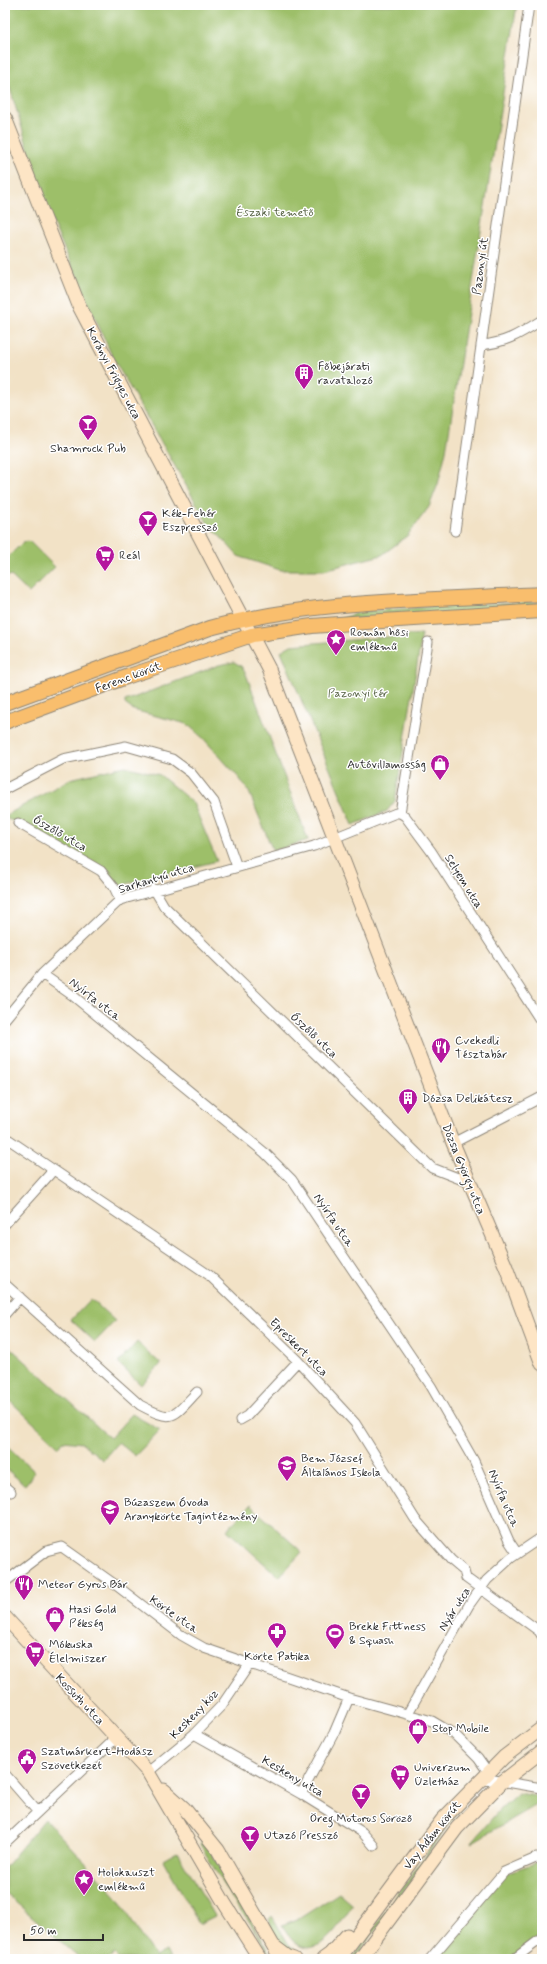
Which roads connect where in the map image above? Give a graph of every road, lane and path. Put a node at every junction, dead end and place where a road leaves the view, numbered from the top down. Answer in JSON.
{"nodes":[{"id":1,"x":529,"y":5,"type":"edge"},
{"id":2,"x":5,"y":118,"type":"edge"},
{"id":3,"x":542,"y":320,"type":"edge"},
{"id":4,"x":481,"y":345,"type":"junction"},
{"id":5,"x":455,"y":531,"type":"dead end"},
{"id":6,"x":542,"y":594,"type":"edge"},
{"id":7,"x":542,"y":611,"type":"edge"},
{"id":8,"x":244,"y":619,"type":"junction"},
{"id":9,"x":252,"y":635,"type":"junction"},
{"id":10,"x":428,"y":642,"type":"dead end"},
{"id":11,"x":5,"y":703,"type":"edge"},
{"id":12,"x":5,"y":722,"type":"edge"},
{"id":13,"x":5,"y":789,"type":"edge"},
{"id":14,"x":400,"y":813,"type":"junction"},
{"id":15,"x":18,"y":822,"type":"dead end"},
{"id":16,"x":335,"y":838,"type":"junction"},
{"id":17,"x":237,"y":867,"type":"junction"},
{"id":18,"x":154,"y":889,"type":"junction"},
{"id":19,"x":120,"y":900,"type":"junction"},
{"id":20,"x":42,"y":974,"type":"junction"},
{"id":21,"x":5,"y":1019,"type":"edge"},
{"id":22,"x":542,"y":1023,"type":"edge"},
{"id":23,"x":542,"y":1097,"type":"edge"},
{"id":24,"x":5,"y":1137,"type":"edge"},
{"id":25,"x":453,"y":1143,"type":"junction"},
{"id":26,"x":51,"y":1170,"type":"junction"},
{"id":27,"x":468,"y":1182,"type":"junction"},
{"id":28,"x":5,"y":1224,"type":"edge"},
{"id":29,"x":5,"y":1284,"type":"edge"},
{"id":30,"x":20,"y":1297,"type":"junction"},
{"id":31,"x":5,"y":1314,"type":"edge"},
{"id":32,"x":298,"y":1361,"type":"junction"},
{"id":33,"x":542,"y":1364,"type":"edge"},
{"id":34,"x":197,"y":1392,"type":"dead end"},
{"id":35,"x":240,"y":1420,"type":"dead end"},
{"id":36,"x":542,"y":1537,"type":"edge"},
{"id":37,"x":517,"y":1553,"type":"junction"},
{"id":38,"x":5,"y":1582,"type":"edge"},
{"id":39,"x":480,"y":1589,"type":"junction"},
{"id":40,"x":5,"y":1617,"type":"edge"},
{"id":41,"x":542,"y":1636,"type":"edge"},
{"id":42,"x":249,"y":1665,"type":"junction"},
{"id":43,"x":349,"y":1698,"type":"junction"},
{"id":44,"x":408,"y":1713,"type":"junction"},
{"id":45,"x":542,"y":1728,"type":"edge"},
{"id":46,"x":194,"y":1734,"type":"junction"},
{"id":47,"x":116,"y":1738,"type":"junction"},
{"id":48,"x":542,"y":1751,"type":"edge"},
{"id":49,"x":5,"y":1774,"type":"edge"},
{"id":50,"x":151,"y":1777,"type":"junction"},
{"id":51,"x":484,"y":1778,"type":"junction"},
{"id":52,"x":502,"y":1782,"type":"junction"},
{"id":53,"x":542,"y":1788,"type":"edge"},
{"id":54,"x":301,"y":1794,"type":"junction"},
{"id":55,"x":37,"y":1811,"type":"junction"},
{"id":56,"x":457,"y":1828,"type":"junction"},
{"id":57,"x":5,"y":1843,"type":"edge"},
{"id":58,"x":374,"y":1846,"type":"dead end"},
{"id":59,"x":542,"y":1859,"type":"edge"},
{"id":60,"x":398,"y":1879,"type":"junction"},
{"id":61,"x":542,"y":1938,"type":"edge"},
{"id":62,"x":272,"y":1945,"type":"junction"},
{"id":63,"x":260,"y":1959,"type":"edge"},
{"id":64,"x":281,"y":1959,"type":"edge"},
{"id":65,"x":294,"y":1959,"type":"edge"},
{"id":66,"x":323,"y":1959,"type":"edge"},
{"id":67,"x":339,"y":1959,"type":"edge"},
{"id":68,"x":360,"y":1959,"type":"edge"},
{"id":69,"x":430,"y":1959,"type":"edge"},
{"id":70,"x":514,"y":1959,"type":"edge"}],
"edges":[{"from":1,"to":4,"type":"street","name":"Pazonyi út"},
{"from":2,"to":8,"type":"street","name":"Korányi Frigyes utca"},
{"from":3,"to":4,"type":"street"},
{"from":4,"to":5,"type":"street","name":"Pazonyi út"},
{"from":6,"to":8,"type":"main road"},
{"from":7,"to":9,"type":"main road"},
{"from":8,"to":9,"type":"street"},
{"from":8,"to":11,"type":"main road","name":"Ferenc körút"},
{"from":9,"to":12,"type":"main road","name":"Ferenc körút"},
{"from":9,"to":16,"type":"street"},
{"from":10,"to":14,"type":"street"},
{"from":13,"to":17,"type":"street"},
{"from":14,"to":16,"type":"street"},
{"from":14,"to":22,"type":"street","name":"Selyem utca"},
{"from":15,"to":19,"type":"street","name":"Ószőlő utca"},
{"from":16,"to":17,"type":"street","name":"Sarkantyú utca"},
{"from":16,"to":25,"type":"street","name":"Dózsa György utca"},
{"from":17,"to":18,"type":"street","name":"Sarkantyú utca"},
{"from":18,"to":19,"type":"street","name":"Sarkantyú utca"},
{"from":18,"to":27,"type":"street","name":"Ószőlő utca"},
{"from":19,"to":20,"type":"street","name":"Sarkantyú utca"},
{"from":20,"to":21,"type":"street","name":"Sarkantyú utca"},
{"from":20,"to":37,"type":"street","name":"Nyírfa utca"},
{"from":23,"to":25,"type":"street"},
{"from":24,"to":26,"type":"street"},
{"from":25,"to":27,"type":"street","name":"Dózsa György utca"},
{"from":26,"to":28,"type":"street"},
{"from":26,"to":32,"type":"street","name":"Epreskert utca"},
{"from":27,"to":33,"type":"street","name":"Dózsa György utca"},
{"from":29,"to":30,"type":"street"},
{"from":30,"to":31,"type":"street"},
{"from":30,"to":34,"type":"street"},
{"from":32,"to":35,"type":"street"},
{"from":32,"to":39,"type":"street","name":"Epreskert utca"},
{"from":36,"to":37,"type":"street","name":"Nyár utca"},
{"from":37,"to":39,"type":"street","name":"Nyár utca"},
{"from":38,"to":42,"type":"street","name":"Körte utca"},
{"from":39,"to":41,"type":"street","name":"Epreskert utca"},
{"from":39,"to":44,"type":"street","name":"Nyár utca"},
{"from":40,"to":47,"type":"street","name":"Kossuth utca"},
{"from":42,"to":43,"type":"street","name":"Körte utca"},
{"from":42,"to":46,"type":"street","name":"Keskeny köz"},
{"from":43,"to":44,"type":"street","name":"Körte utca"},
{"from":43,"to":54,"type":"street"},
{"from":44,"to":51,"type":"street","name":"Körte utca"},
{"from":45,"to":51,"type":"street","name":"Vay Ádám körút"},
{"from":46,"to":50,"type":"street","name":"Keskeny köz"},
{"from":46,"to":54,"type":"street","name":"Keskeny utca"},
{"from":47,"to":50,"type":"street","name":"Kossuth utca"},
{"from":47,"to":55,"type":"street"},
{"from":48,"to":52,"type":"street","name":"Vay Ádám körút"},
{"from":49,"to":55,"type":"street"},
{"from":50,"to":62,"type":"street","name":"Kossuth utca"},
{"from":50,"to":63,"type":"street","name":"Kossuth utca"},
{"from":51,"to":52,"type":"street"},
{"from":51,"to":56,"type":"street"},
{"from":51,"to":60,"type":"street","name":"Vay Ádám körút"},
{"from":52,"to":53,"type":"street"},
{"from":52,"to":56,"type":"street","name":"Vay Ádám körút"},
{"from":54,"to":58,"type":"street","name":"Keskeny utca"},
{"from":55,"to":57,"type":"street"},
{"from":56,"to":68,"type":"street","name":"Vay Ádám körút"},
{"from":59,"to":69,"type":"street"},
{"from":60,"to":66,"type":"street"},
{"from":60,"to":67,"type":"street","name":"Vay Ádám körút"},
{"from":61,"to":70,"type":"street"},
{"from":62,"to":64,"type":"street","name":"Kossuth utca"},
{"from":62,"to":65,"type":"street"}]}
